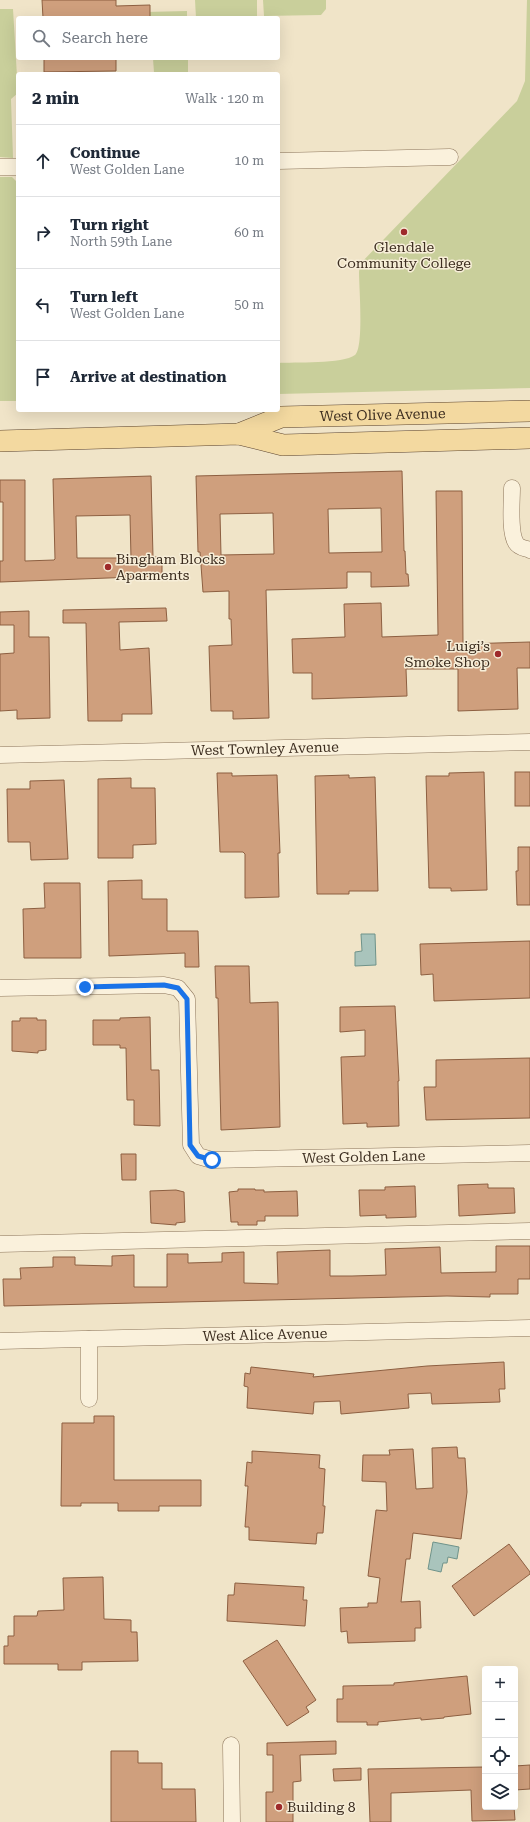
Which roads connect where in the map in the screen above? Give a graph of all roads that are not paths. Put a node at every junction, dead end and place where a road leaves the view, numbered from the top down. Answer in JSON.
{"nodes":[{"id":1,"x":450,"y":156,"type":"dead end"},
{"id":2,"x":280,"y":161,"type":"edge"},
{"id":3,"x":0,"y":167,"type":"edge"},
{"id":4,"x":16,"y":167,"type":"edge"},
{"id":5,"x":530,"y":411,"type":"edge"},
{"id":6,"x":238,"y":434,"type":"junction"},
{"id":7,"x":530,"y":438,"type":"edge"},
{"id":8,"x":0,"y":441,"type":"edge"},
{"id":9,"x":512,"y":488,"type":"dead end"},
{"id":10,"x":530,"y":550,"type":"edge"},
{"id":11,"x":530,"y":742,"type":"edge"},
{"id":12,"x":0,"y":755,"type":"edge"},
{"id":13,"x":0,"y":988,"type":"edge"},
{"id":14,"x":530,"y":1153,"type":"edge"},
{"id":15,"x":530,"y":1231,"type":"edge"},
{"id":16,"x":0,"y":1244,"type":"edge"},
{"id":17,"x":530,"y":1328,"type":"edge"},
{"id":18,"x":89,"y":1339,"type":"junction"},
{"id":19,"x":0,"y":1341,"type":"edge"},
{"id":20,"x":89,"y":1399,"type":"dead end"},
{"id":21,"x":231,"y":1745,"type":"dead end"},
{"id":22,"x":232,"y":1822,"type":"edge"}],
"edges":[{"from":1,"to":2,"type":"street"},
{"from":3,"to":4,"type":"street"},
{"from":5,"to":6,"type":"main road","name":"West Olive Avenue"},
{"from":6,"to":7,"type":"main road","name":"West Olive Avenue"},
{"from":6,"to":8,"type":"main road","name":"West Olive Avenue"},
{"from":9,"to":10,"type":"street"},
{"from":11,"to":12,"type":"street","name":"West Townley Avenue"},
{"from":13,"to":14,"type":"street","name":"West Golden Lane"},
{"from":15,"to":16,"type":"street"},
{"from":17,"to":18,"type":"street","name":"West Alice Avenue"},
{"from":18,"to":19,"type":"street","name":"West Alice Avenue"},
{"from":18,"to":20,"type":"street"},
{"from":21,"to":22,"type":"street"}]}
